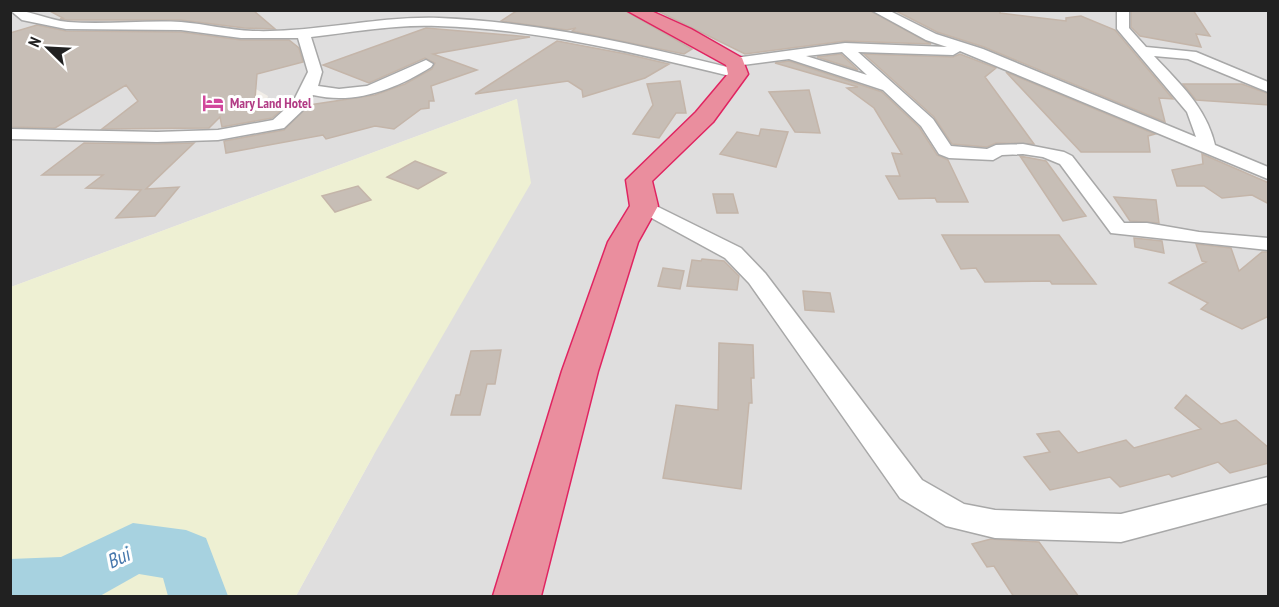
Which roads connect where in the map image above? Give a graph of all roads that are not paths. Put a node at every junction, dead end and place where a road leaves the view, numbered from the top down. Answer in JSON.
{"nodes":[{"id":1,"x":16,"y":10,"type":"edge"},
{"id":2,"x":634,"y":10,"type":"edge"},
{"id":3,"x":877,"y":10,"type":"edge"},
{"id":4,"x":1123,"y":10,"type":"edge"},
{"id":5,"x":303,"y":32,"type":"junction"},
{"id":6,"x":845,"y":47,"type":"junction"},
{"id":7,"x":1143,"y":51,"type":"junction"},
{"id":8,"x":978,"y":52,"type":"junction"},
{"id":9,"x":790,"y":56,"type":"junction"},
{"id":10,"x":426,"y":64,"type":"dead end"},
{"id":11,"x":736,"y":68,"type":"junction"},
{"id":12,"x":1269,"y":87,"type":"edge"},
{"id":13,"x":890,"y":89,"type":"junction"},
{"id":14,"x":309,"y":90,"type":"junction"},
{"id":15,"x":330,"y":96,"type":"junction"},
{"id":16,"x":299,"y":105,"type":"junction"},
{"id":17,"x":10,"y":134,"type":"edge"},
{"id":18,"x":1207,"y":149,"type":"junction"},
{"id":19,"x":1269,"y":173,"type":"edge"},
{"id":20,"x":644,"y":206,"type":"junction"},
{"id":21,"x":1269,"y":244,"type":"edge"},
{"id":22,"x":1269,"y":489,"type":"edge"},
{"id":23,"x":517,"y":597,"type":"edge"}],
"edges":[{"from":1,"to":5,"type":"street"},
{"from":2,"to":11,"type":"highway"},
{"from":3,"to":8,"type":"street"},
{"from":4,"to":7,"type":"street"},
{"from":5,"to":11,"type":"street"},
{"from":5,"to":14,"type":"street"},
{"from":6,"to":8,"type":"street"},
{"from":6,"to":9,"type":"street"},
{"from":6,"to":13,"type":"street"},
{"from":7,"to":12,"type":"street"},
{"from":7,"to":18,"type":"street"},
{"from":8,"to":18,"type":"street"},
{"from":9,"to":11,"type":"street"},
{"from":9,"to":13,"type":"street"},
{"from":10,"to":15,"type":"street"},
{"from":11,"to":20,"type":"highway"},
{"from":13,"to":21,"type":"street"},
{"from":14,"to":15,"type":"street"},
{"from":14,"to":16,"type":"street"},
{"from":15,"to":16,"type":"street"},
{"from":16,"to":17,"type":"street"},
{"from":18,"to":19,"type":"street"},
{"from":20,"to":22,"type":"street"},
{"from":20,"to":23,"type":"highway"}]}
